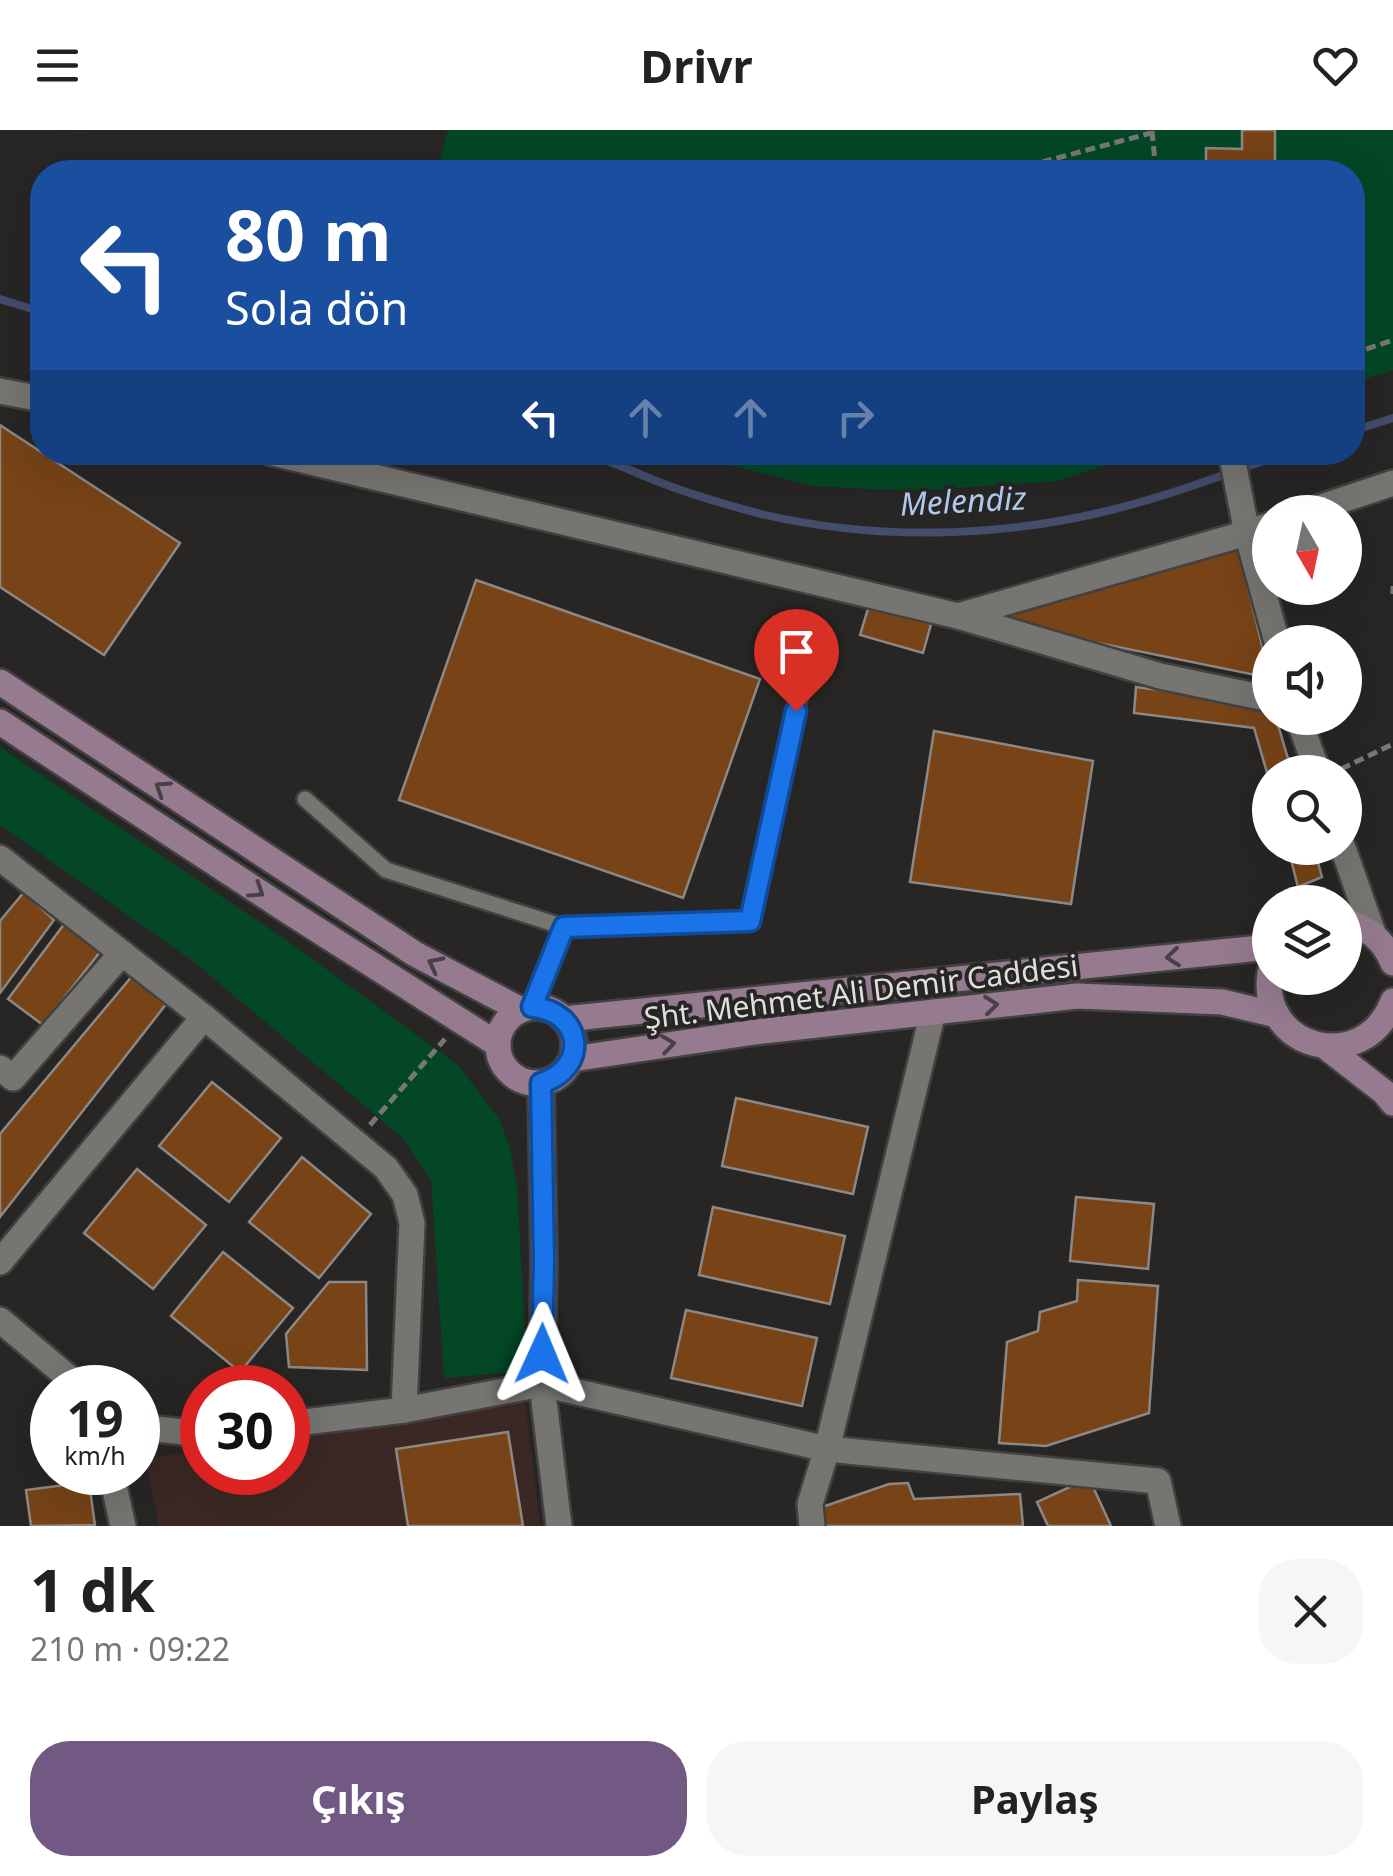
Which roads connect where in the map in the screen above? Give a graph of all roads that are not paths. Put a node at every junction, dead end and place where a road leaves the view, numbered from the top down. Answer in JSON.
{"nodes":[{"id":1,"x":0,"y":390,"type":"edge"},
{"id":2,"x":30,"y":396,"type":"edge"},
{"id":3,"x":363,"y":465,"type":"edge"},
{"id":4,"x":1236,"y":465,"type":"edge"},
{"id":5,"x":1393,"y":483,"type":"edge"},
{"id":6,"x":1357,"y":495,"type":"edge"},
{"id":7,"x":1252,"y":510,"type":"edge"},
{"id":8,"x":1252,"y":531,"type":"edge"},
{"id":9,"x":958,"y":616,"type":"junction"},
{"id":10,"x":804,"y":676,"type":"dead end"},
{"id":11,"x":0,"y":682,"type":"edge"},
{"id":12,"x":1252,"y":695,"type":"edge"},
{"id":13,"x":0,"y":722,"type":"edge"},
{"id":14,"x":305,"y":799,"type":"dead end"},
{"id":15,"x":0,"y":858,"type":"edge"},
{"id":16,"x":1351,"y":865,"type":"edge"},
{"id":17,"x":564,"y":927,"type":"junction"},
{"id":18,"x":1383,"y":931,"type":"edge"},
{"id":19,"x":1252,"y":949,"type":"edge"},
{"id":20,"x":122,"y":953,"type":"junction"},
{"id":21,"x":1393,"y":963,"type":"edge"},
{"id":22,"x":1270,"y":995,"type":"edge"},
{"id":23,"x":526,"y":1008,"type":"junction"},
{"id":24,"x":932,"y":1012,"type":"junction"},
{"id":25,"x":1277,"y":1015,"type":"junction"},
{"id":26,"x":1391,"y":1015,"type":"edge"},
{"id":27,"x":204,"y":1017,"type":"junction"},
{"id":28,"x":564,"y":1019,"type":"junction"},
{"id":29,"x":497,"y":1044,"type":"junction"},
{"id":30,"x":1326,"y":1047,"type":"junction"},
{"id":31,"x":572,"y":1060,"type":"junction"},
{"id":32,"x":4,"y":1080,"type":"edge"},
{"id":33,"x":541,"y":1083,"type":"junction"},
{"id":34,"x":1393,"y":1103,"type":"edge"},
{"id":35,"x":0,"y":1262,"type":"edge"},
{"id":36,"x":0,"y":1321,"type":"edge"},
{"id":37,"x":53,"y":1365,"type":"edge"},
{"id":38,"x":542,"y":1384,"type":"junction"},
{"id":39,"x":404,"y":1410,"type":"junction"},
{"id":40,"x":310,"y":1421,"type":"edge"},
{"id":41,"x":826,"y":1449,"type":"junction"},
{"id":42,"x":117,"y":1495,"type":"edge"},
{"id":43,"x":124,"y":1526,"type":"edge"},
{"id":44,"x":559,"y":1526,"type":"edge"},
{"id":45,"x":812,"y":1526,"type":"edge"},
{"id":46,"x":1168,"y":1526,"type":"edge"}],
"edges":[{"from":1,"to":2,"type":"street"},
{"from":3,"to":9,"type":"street"},
{"from":4,"to":7,"type":"street"},
{"from":5,"to":6,"type":"street"},
{"from":8,"to":9,"type":"street"},
{"from":9,"to":12,"type":"street"},
{"from":10,"to":17,"type":"lane"},
{"from":23,"to":11,"type":"main road","one_way":true},
{"from":13,"to":29,"type":"main road","one_way":true},
{"from":14,"to":17,"type":"lane"},
{"from":15,"to":20,"type":"street"},
{"from":16,"to":18,"type":"street"},
{"from":17,"to":23,"type":"lane"},
{"from":18,"to":21,"type":"main road"},
{"from":19,"to":28,"type":"main road","name":"Şht. Mehmet Ali Demir Caddesi","one_way":true},
{"from":20,"to":27,"type":"street"},
{"from":20,"to":32,"type":"street"},
{"from":22,"to":25,"type":"main road"},
{"from":23,"to":28,"type":"main road"},
{"from":23,"to":29,"type":"main road"},
{"from":24,"to":25,"type":"main road","name":"Şht. Mehmet Ali Demir Caddesi","one_way":true},
{"from":31,"to":24,"type":"main road","name":"Şht. Mehmet Ali Demir Caddesi","one_way":true},
{"from":24,"to":41,"type":"street"},
{"from":25,"to":30,"type":"main road"},
{"from":26,"to":30,"type":"main road"},
{"from":27,"to":35,"type":"street"},
{"from":27,"to":39,"type":"street"},
{"from":28,"to":31,"type":"main road"},
{"from":29,"to":33,"type":"main road"},
{"from":30,"to":34,"type":"main road"},
{"from":31,"to":33,"type":"main road"},
{"from":33,"to":38,"type":"street"},
{"from":36,"to":37,"type":"street"},
{"from":38,"to":39,"type":"street"},
{"from":38,"to":41,"type":"street"},
{"from":38,"to":44,"type":"street"},
{"from":39,"to":40,"type":"street"},
{"from":41,"to":45,"type":"street"},
{"from":41,"to":46,"type":"street"},
{"from":42,"to":43,"type":"street"}]}
